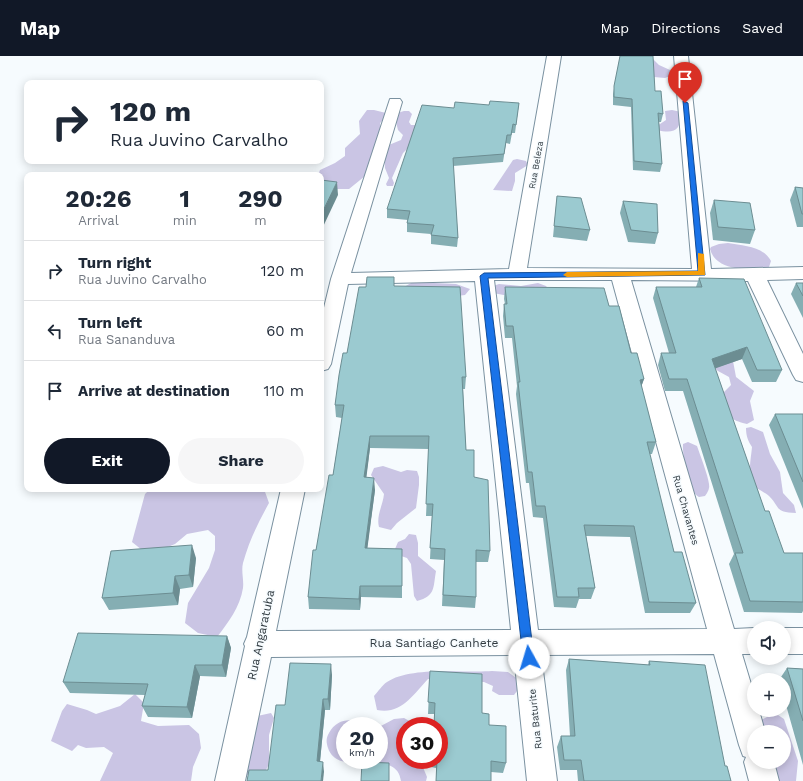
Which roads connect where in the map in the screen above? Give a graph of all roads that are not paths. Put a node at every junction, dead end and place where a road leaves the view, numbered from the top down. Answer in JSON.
{"nodes":[{"id":1,"x":554,"y":56,"type":"edge"},
{"id":2,"x":680,"y":56,"type":"edge"},
{"id":3,"x":395,"y":102,"type":"dead end"},
{"id":4,"x":803,"y":273,"type":"edge"},
{"id":5,"x":517,"y":274,"type":"junction"},
{"id":6,"x":702,"y":274,"type":"junction"},
{"id":7,"x":620,"y":275,"type":"junction"},
{"id":8,"x":755,"y":275,"type":"junction"},
{"id":9,"x":484,"y":276,"type":"junction"},
{"id":10,"x":340,"y":279,"type":"junction"},
{"id":11,"x":324,"y":351,"type":"edge"},
{"id":12,"x":803,"y":375,"type":"edge"},
{"id":13,"x":292,"y":492,"type":"edge"},
{"id":14,"x":724,"y":641,"type":"junction"},
{"id":15,"x":747,"y":641,"type":"edge"},
{"id":16,"x":791,"y":641,"type":"edge"},
{"id":17,"x":803,"y":641,"type":"edge"},
{"id":18,"x":527,"y":642,"type":"junction"},
{"id":19,"x":258,"y":644,"type":"junction"},
{"id":20,"x":748,"y":725,"type":"edge"},
{"id":21,"x":761,"y":769,"type":"edge"},
{"id":22,"x":230,"y":781,"type":"edge"},
{"id":23,"x":542,"y":781,"type":"edge"},
{"id":24,"x":764,"y":781,"type":"edge"}],
"edges":[{"from":1,"to":5,"type":"street","name":"Rua Beleza"},
{"from":2,"to":6,"type":"street"},
{"from":3,"to":10,"type":"street"},
{"from":4,"to":8,"type":"street"},
{"from":5,"to":7,"type":"street"},
{"from":5,"to":9,"type":"street"},
{"from":6,"to":7,"type":"street"},
{"from":6,"to":8,"type":"street"},
{"from":7,"to":14,"type":"street","name":"Rua Chavantes"},
{"from":8,"to":12,"type":"street"},
{"from":9,"to":10,"type":"street"},
{"from":9,"to":18,"type":"street","name":"Rua Baturite"},
{"from":10,"to":11,"type":"street"},
{"from":13,"to":19,"type":"street","name":"Rua Angaratuba"},
{"from":14,"to":15,"type":"street","name":"Rua Santiago Canhete"},
{"from":14,"to":18,"type":"street","name":"Rua Santiago Canhete"},
{"from":14,"to":20,"type":"street","name":"Rua Chavantes"},
{"from":16,"to":17,"type":"street"},
{"from":18,"to":19,"type":"street","name":"Rua Santiago Canhete"},
{"from":18,"to":23,"type":"street","name":"Rua Baturite"},
{"from":19,"to":22,"type":"street","name":"Rua Angaratuba"},
{"from":21,"to":24,"type":"street"}]}
